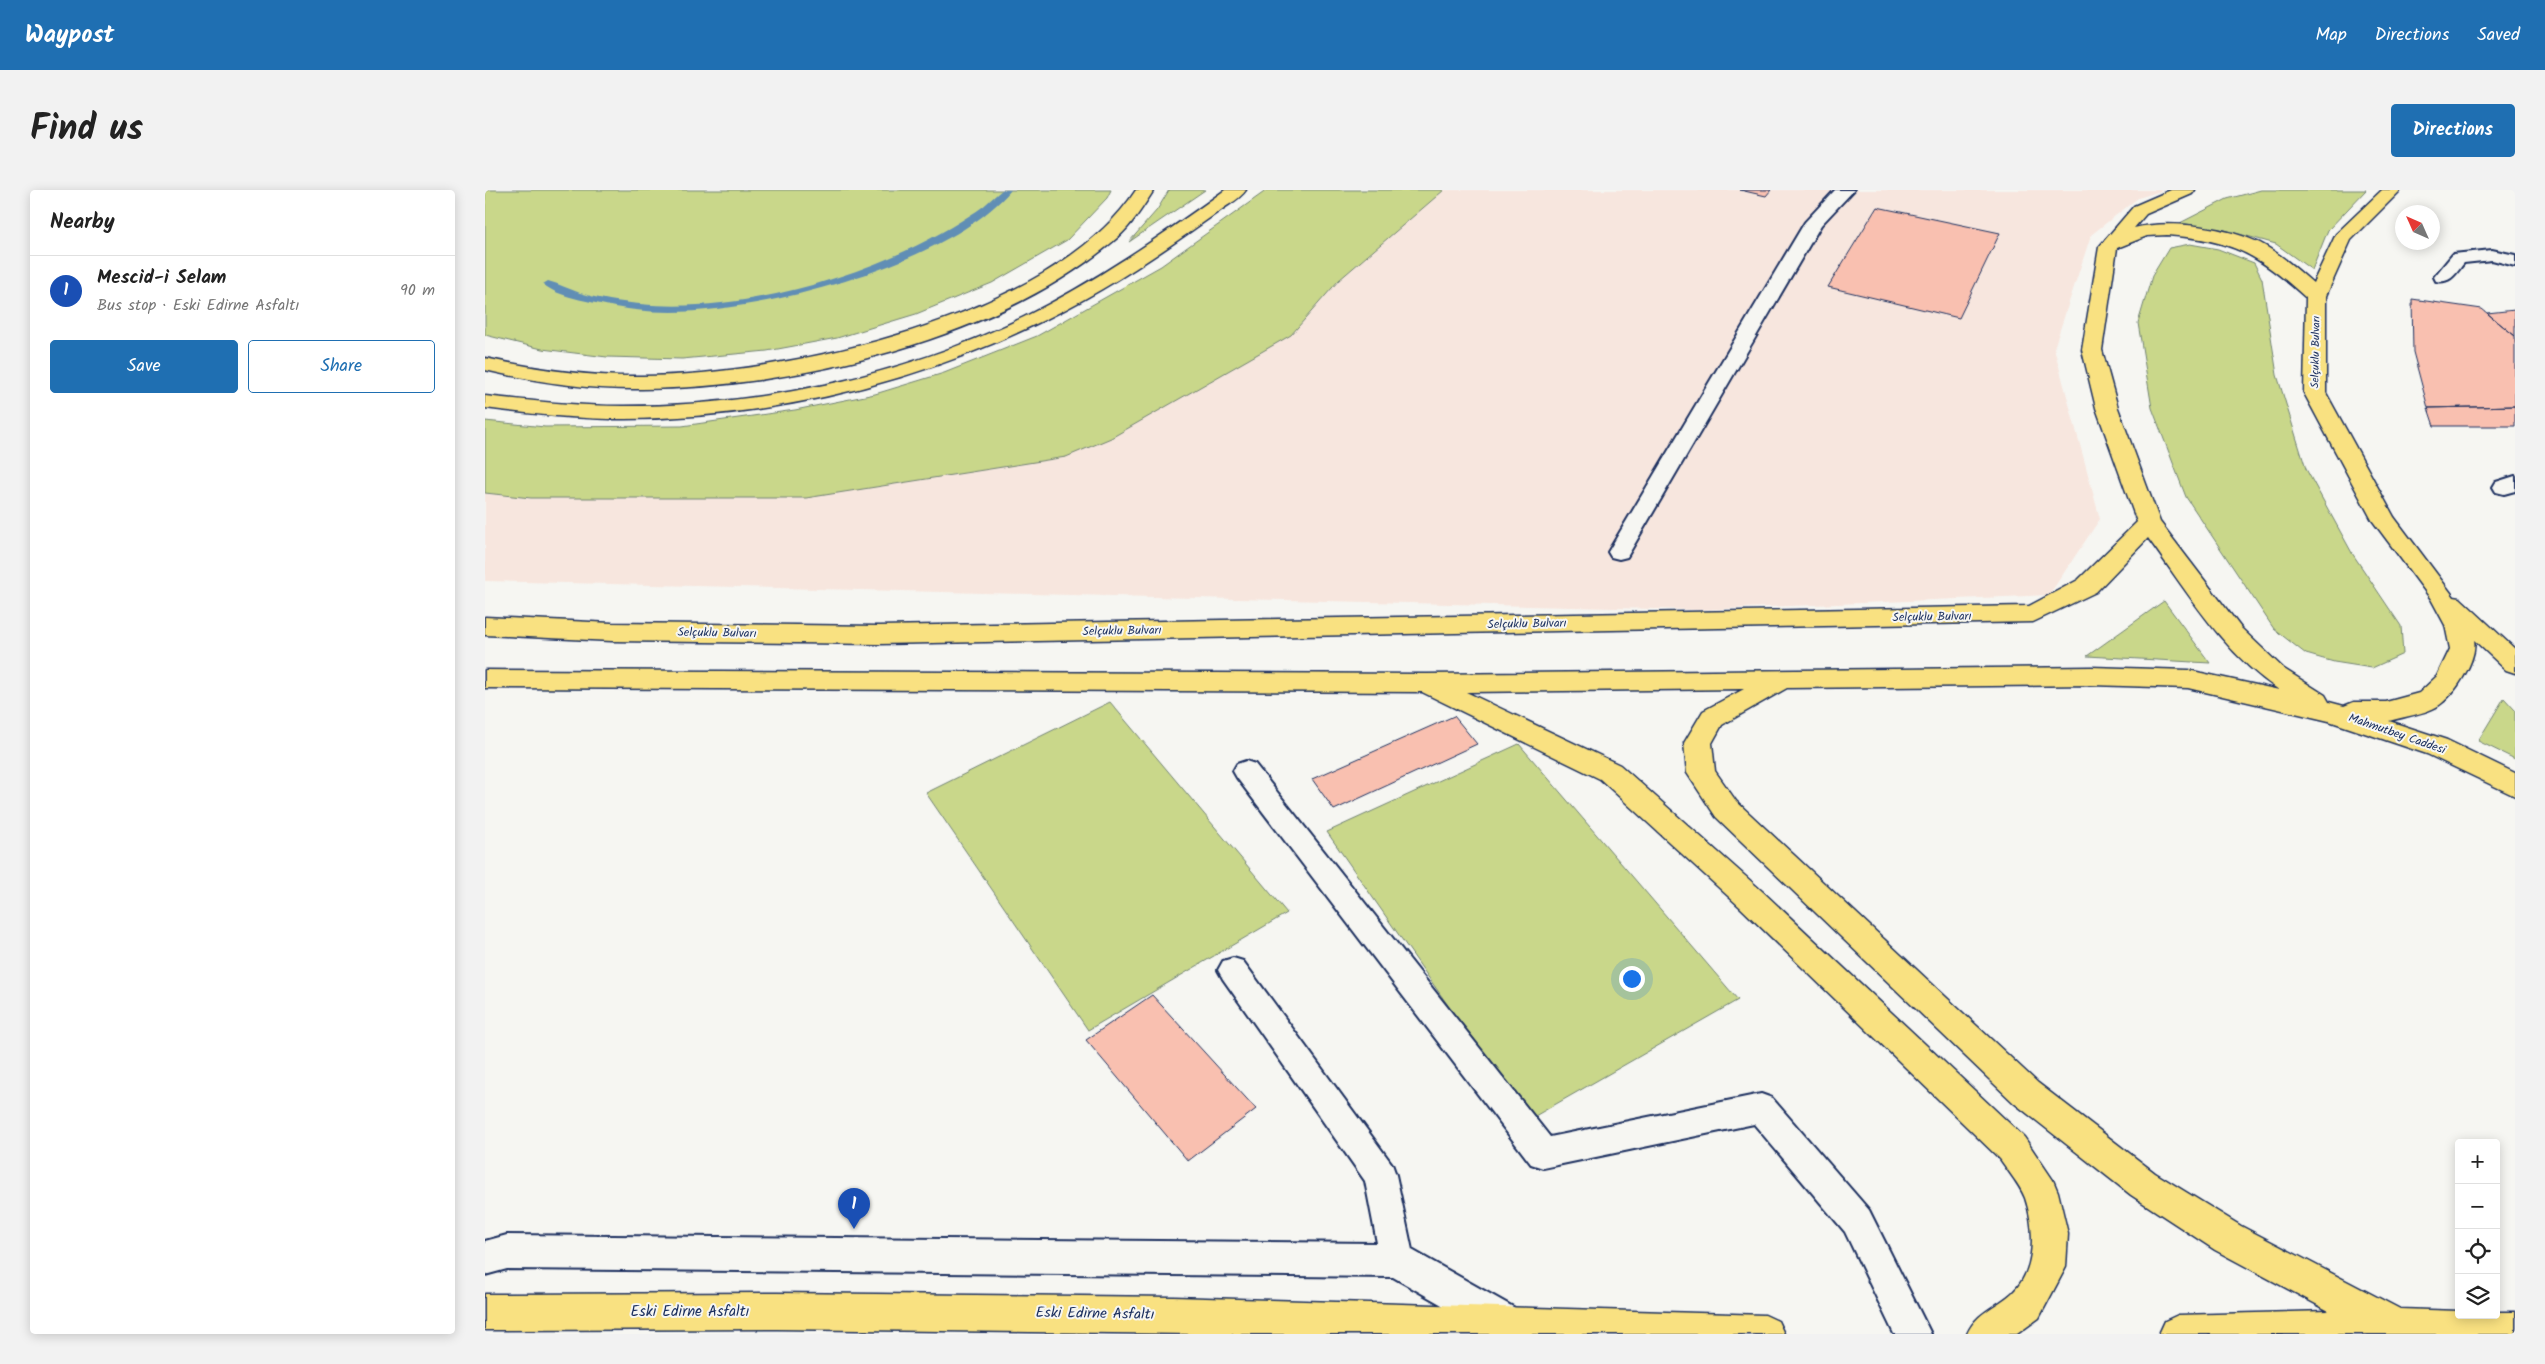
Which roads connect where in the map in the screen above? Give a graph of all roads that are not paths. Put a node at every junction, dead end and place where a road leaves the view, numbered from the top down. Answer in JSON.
{"nodes":[{"id":1,"x":1145,"y":190,"type":"edge"},
{"id":2,"x":1237,"y":190,"type":"edge"},
{"id":3,"x":1845,"y":190,"type":"edge"},
{"id":4,"x":2186,"y":190,"type":"edge"},
{"id":5,"x":2392,"y":190,"type":"edge"},
{"id":6,"x":2108,"y":247,"type":"junction"},
{"id":7,"x":2515,"y":261,"type":"edge"},
{"id":8,"x":2443,"y":277,"type":"dead end"},
{"id":9,"x":2317,"y":296,"type":"junction"},
{"id":10,"x":485,"y":364,"type":"edge"},
{"id":11,"x":485,"y":402,"type":"edge"},
{"id":12,"x":2149,"y":523,"type":"junction"},
{"id":13,"x":1619,"y":552,"type":"dead end"},
{"id":14,"x":2441,"y":595,"type":"junction"},
{"id":15,"x":485,"y":626,"type":"edge"},
{"id":16,"x":2515,"y":664,"type":"edge"},
{"id":17,"x":485,"y":679,"type":"edge"},
{"id":18,"x":1782,"y":680,"type":"junction"},
{"id":19,"x":1425,"y":683,"type":"junction"},
{"id":20,"x":2332,"y":712,"type":"junction"},
{"id":21,"x":1246,"y":771,"type":"dead end"},
{"id":22,"x":2515,"y":785,"type":"edge"},
{"id":23,"x":1233,"y":970,"type":"dead end"},
{"id":24,"x":485,"y":1258,"type":"edge"},
{"id":25,"x":1397,"y":1260,"type":"junction"},
{"id":26,"x":485,"y":1312,"type":"edge"},
{"id":27,"x":1515,"y":1327,"type":"junction"},
{"id":28,"x":2397,"y":1327,"type":"junction"},
{"id":29,"x":2515,"y":1331,"type":"edge"},
{"id":30,"x":1765,"y":1334,"type":"edge"},
{"id":31,"x":1913,"y":1334,"type":"edge"},
{"id":32,"x":1987,"y":1334,"type":"edge"},
{"id":33,"x":2178,"y":1334,"type":"edge"}],
"edges":[{"from":1,"to":10,"type":"main road"},
{"from":2,"to":11,"type":"main road"},
{"from":3,"to":13,"type":"lane"},
{"from":4,"to":6,"type":"main road"},
{"from":5,"to":9,"type":"main road","name":"Selçuklu Bulvarı"},
{"from":6,"to":9,"type":"main road"},
{"from":6,"to":12,"type":"main road"},
{"from":7,"to":8,"type":"lane"},
{"from":9,"to":14,"type":"main road","name":"Selçuklu Bulvarı"},
{"from":12,"to":15,"type":"main road","name":"Selçuklu Bulvarı"},
{"from":12,"to":20,"type":"main road"},
{"from":14,"to":16,"type":"main road"},
{"from":14,"to":20,"type":"main road"},
{"from":17,"to":19,"type":"main road"},
{"from":18,"to":19,"type":"main road"},
{"from":18,"to":20,"type":"main road"},
{"from":18,"to":28,"type":"main road"},
{"from":19,"to":32,"type":"main road"},
{"from":20,"to":22,"type":"main road","name":"Mahmutbey Caddesi"},
{"from":21,"to":31,"type":"lane"},
{"from":23,"to":25,"type":"lane"},
{"from":24,"to":25,"type":"lane"},
{"from":25,"to":27,"type":"lane"},
{"from":26,"to":27,"type":"main road","name":"Eski Edirne Asfaltı"},
{"from":27,"to":30,"type":"main road","name":"Eski Edirne Asfaltı"},
{"from":28,"to":29,"type":"main road"},
{"from":28,"to":33,"type":"main road"}]}
